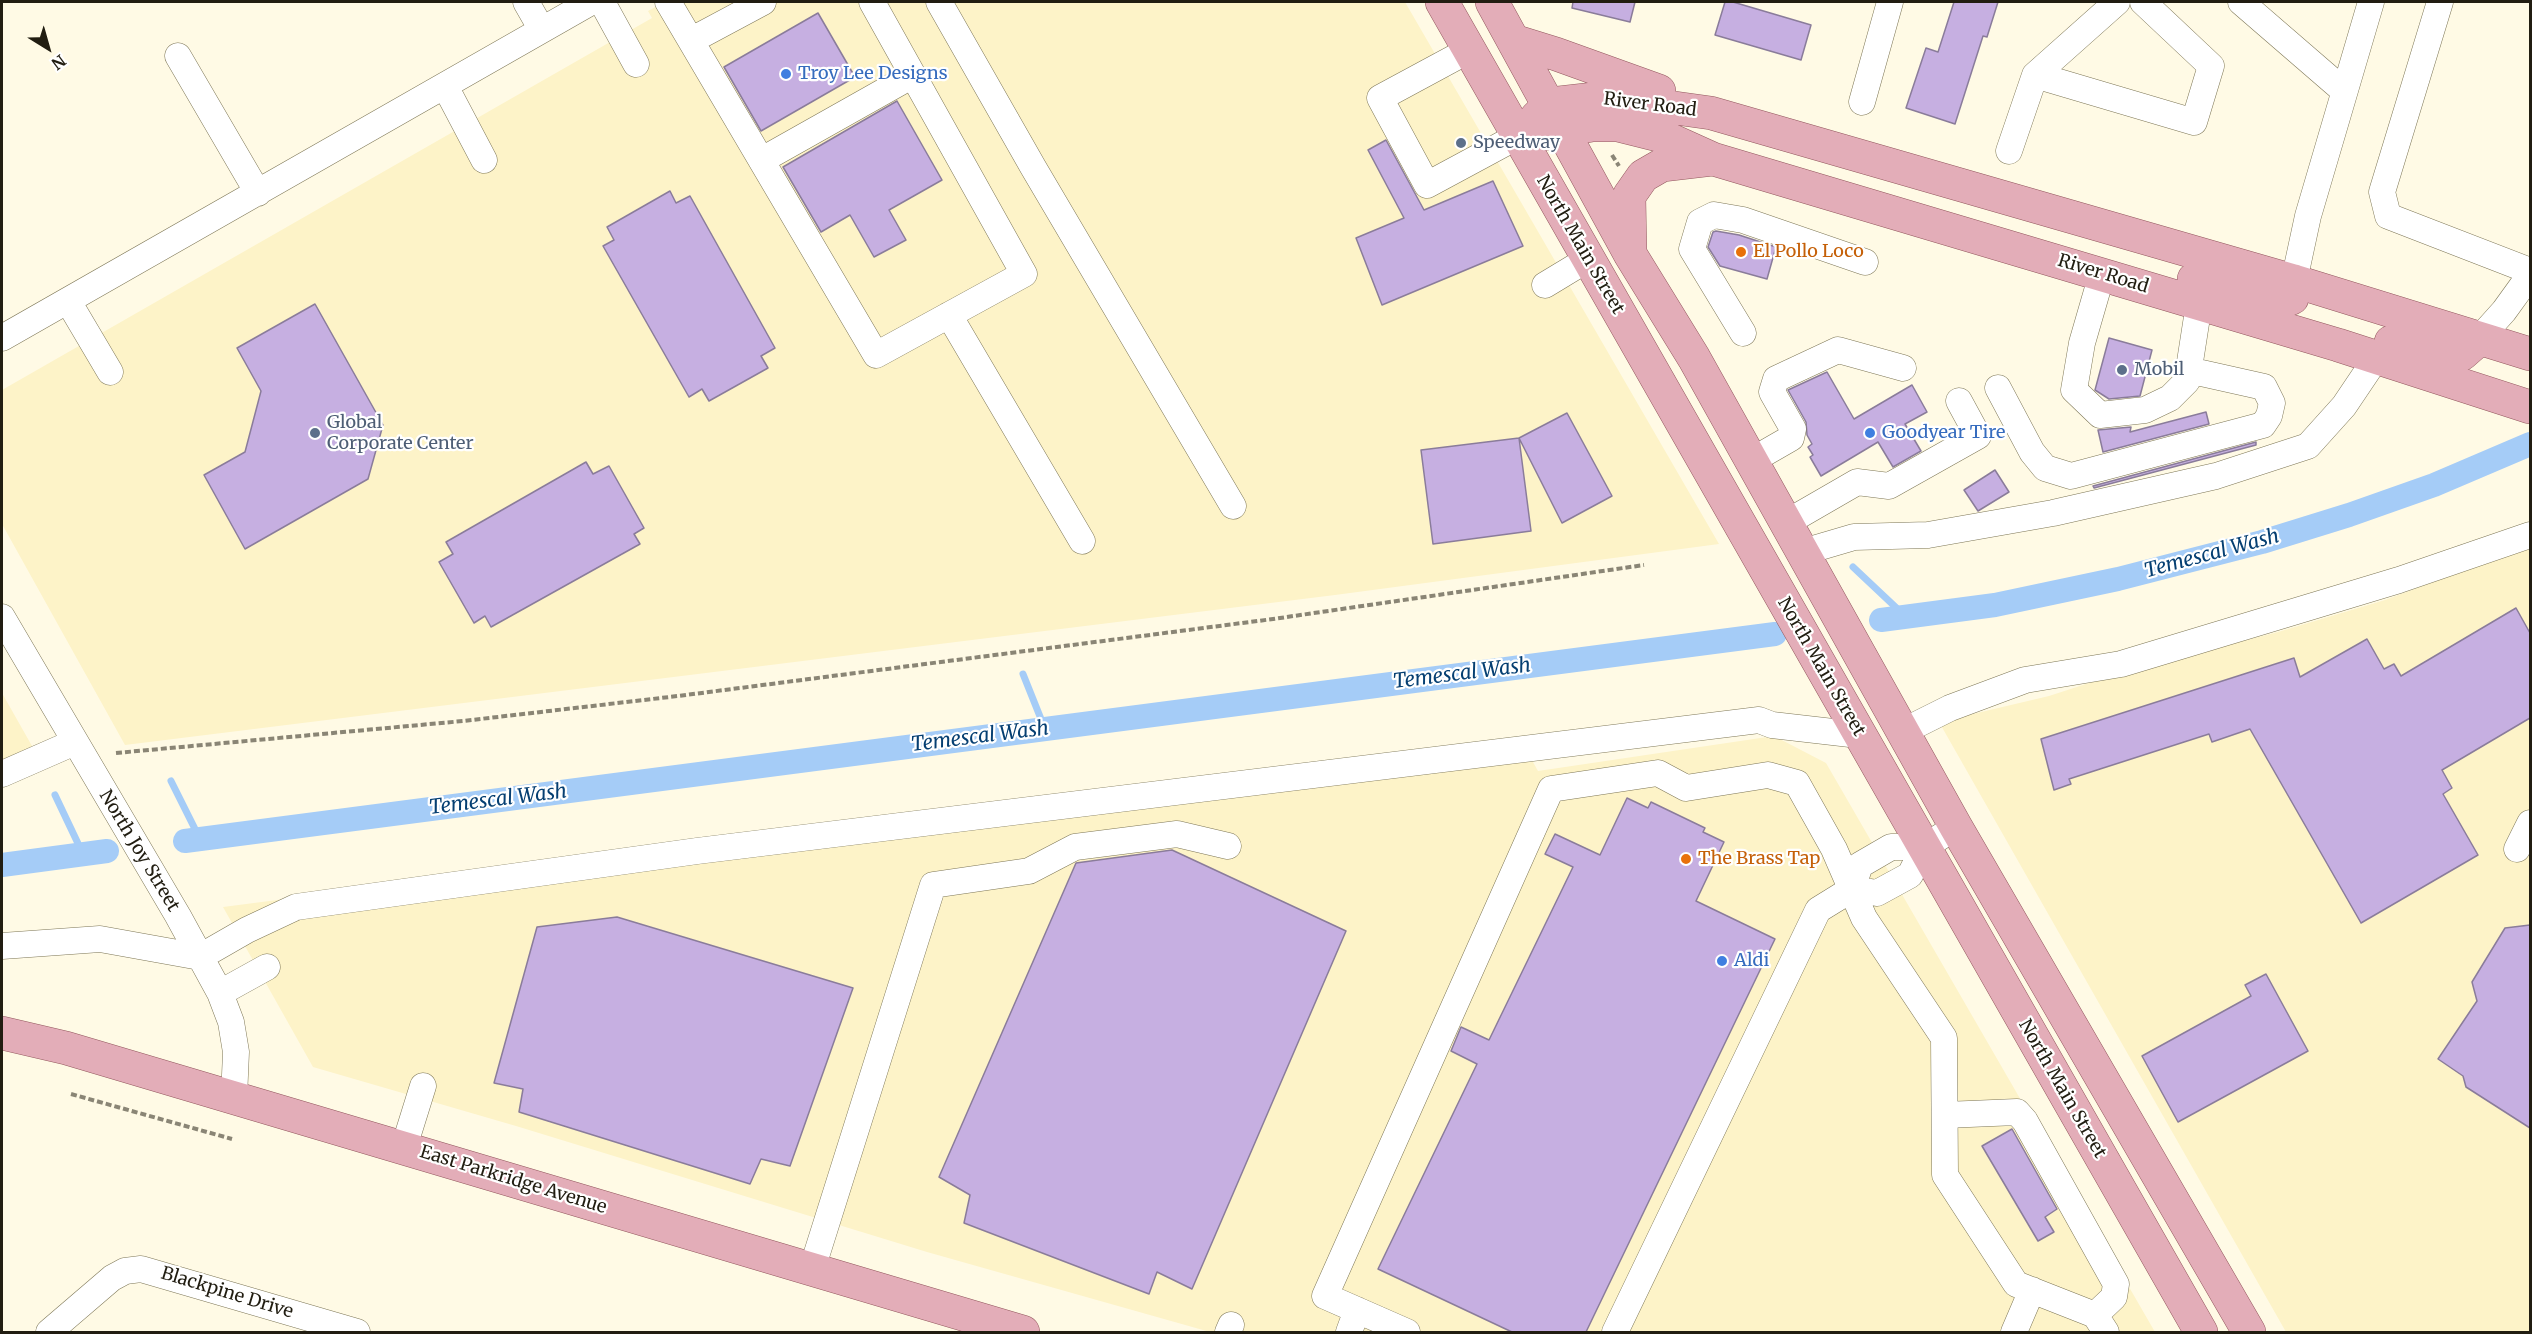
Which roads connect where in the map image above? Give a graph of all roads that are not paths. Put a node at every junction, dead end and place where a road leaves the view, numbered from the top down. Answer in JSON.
{"nodes":[{"id":1,"x":526,"y":2,"type":"edge"},
{"id":2,"x":591,"y":2,"type":"edge"},
{"id":3,"x":602,"y":2,"type":"edge"},
{"id":4,"x":668,"y":2,"type":"edge"},
{"id":5,"x":764,"y":2,"type":"edge"},
{"id":6,"x":872,"y":2,"type":"edge"},
{"id":7,"x":939,"y":2,"type":"edge"},
{"id":8,"x":1442,"y":2,"type":"edge"},
{"id":9,"x":1492,"y":2,"type":"edge"},
{"id":10,"x":1890,"y":2,"type":"edge"},
{"id":11,"x":2117,"y":2,"type":"edge"},
{"id":12,"x":2143,"y":2,"type":"edge"},
{"id":13,"x":2241,"y":2,"type":"edge"},
{"id":14,"x":2371,"y":2,"type":"edge"},
{"id":15,"x":2440,"y":2,"type":"edge"},
{"id":16,"x":542,"y":30,"type":"junction"},
{"id":17,"x":692,"y":40,"type":"junction"},
{"id":18,"x":1514,"y":41,"type":"junction"},
{"id":19,"x":1469,"y":50,"type":"junction"},
{"id":20,"x":178,"y":56,"type":"dead end"},
{"id":21,"x":636,"y":64,"type":"dead end"},
{"id":22,"x":913,"y":75,"type":"junction"},
{"id":23,"x":2035,"y":75,"type":"junction"},
{"id":24,"x":445,"y":86,"type":"junction"},
{"id":25,"x":2344,"y":91,"type":"junction"},
{"id":26,"x":1862,"y":102,"type":"dead end"},
{"id":27,"x":1711,"y":113,"type":"junction"},
{"id":28,"x":1557,"y":118,"type":"junction"},
{"id":29,"x":1518,"y":136,"type":"junction"},
{"id":30,"x":2009,"y":151,"type":"dead end"},
{"id":31,"x":1713,"y":159,"type":"junction"},
{"id":32,"x":484,"y":160,"type":"dead end"},
{"id":33,"x":762,"y":160,"type":"junction"},
{"id":34,"x":258,"y":193,"type":"junction"},
{"id":35,"x":2013,"y":247,"type":"junction"},
{"id":36,"x":1630,"y":254,"type":"junction"},
{"id":37,"x":1588,"y":259,"type":"junction"},
{"id":38,"x":1865,"y":262,"type":"dead end"},
{"id":39,"x":2530,"y":273,"type":"edge"},
{"id":40,"x":2102,"y":274,"type":"junction"},
{"id":41,"x":2294,"y":281,"type":"junction"},
{"id":42,"x":1545,"y":285,"type":"dead end"},
{"id":43,"x":68,"y":301,"type":"junction"},
{"id":44,"x":2199,"y":304,"type":"junction"},
{"id":45,"x":949,"y":315,"type":"junction"},
{"id":46,"x":1743,"y":333,"type":"dead end"},
{"id":47,"x":2,"y":338,"type":"edge"},
{"id":48,"x":2478,"y":339,"type":"junction"},
{"id":49,"x":2338,"y":345,"type":"junction"},
{"id":50,"x":2526,"y":353,"type":"edge"},
{"id":51,"x":2377,"y":357,"type":"junction"},
{"id":52,"x":1904,"y":368,"type":"dead end"},
{"id":53,"x":2188,"y":370,"type":"junction"},
{"id":54,"x":110,"y":372,"type":"dead end"},
{"id":55,"x":1998,"y":388,"type":"dead end"},
{"id":56,"x":1959,"y":401,"type":"dead end"},
{"id":57,"x":2530,"y":407,"type":"edge"},
{"id":58,"x":1751,"y":461,"type":"junction"},
{"id":59,"x":1233,"y":506,"type":"dead end"},
{"id":60,"x":2530,"y":534,"type":"edge"},
{"id":61,"x":1796,"y":540,"type":"junction"},
{"id":62,"x":1082,"y":541,"type":"dead end"},
{"id":63,"x":2,"y":617,"type":"edge"},
{"id":64,"x":1897,"y":719,"type":"junction"},
{"id":65,"x":1857,"y":731,"type":"junction"},
{"id":66,"x":75,"y":742,"type":"junction"},
{"id":67,"x":2,"y":774,"type":"edge"},
{"id":68,"x":2530,"y":823,"type":"edge"},
{"id":69,"x":1956,"y":827,"type":"junction"},
{"id":70,"x":1228,"y":846,"type":"dead end"},
{"id":71,"x":1924,"y":847,"type":"junction"},
{"id":72,"x":2517,"y":849,"type":"dead end"},
{"id":73,"x":1852,"y":889,"type":"junction"},
{"id":74,"x":2,"y":946,"type":"edge"},
{"id":75,"x":200,"y":957,"type":"junction"},
{"id":76,"x":267,"y":967,"type":"dead end"},
{"id":77,"x":220,"y":993,"type":"junction"},
{"id":78,"x":2,"y":1033,"type":"edge"},
{"id":79,"x":423,"y":1086,"type":"dead end"},
{"id":80,"x":234,"y":1098,"type":"junction"},
{"id":81,"x":1945,"y":1115,"type":"junction"},
{"id":82,"x":404,"y":1147,"type":"junction"},
{"id":83,"x":812,"y":1269,"type":"junction"},
{"id":84,"x":2032,"y":1290,"type":"junction"},
{"id":85,"x":1353,"y":1321,"type":"edge"},
{"id":86,"x":2100,"y":1324,"type":"edge"},
{"id":87,"x":49,"y":1332,"type":"edge"},
{"id":88,"x":357,"y":1332,"type":"edge"},
{"id":89,"x":1023,"y":1332,"type":"edge"},
{"id":90,"x":1407,"y":1332,"type":"edge"},
{"id":91,"x":1615,"y":1332,"type":"edge"},
{"id":92,"x":2014,"y":1332,"type":"edge"},
{"id":93,"x":2201,"y":1332,"type":"edge"},
{"id":94,"x":2249,"y":1332,"type":"edge"}],
"edges":[{"from":1,"to":16,"type":"street"},
{"from":2,"to":16,"type":"street"},
{"from":3,"to":21,"type":"street"},
{"from":4,"to":17,"type":"street"},
{"from":5,"to":17,"type":"street"},
{"from":6,"to":22,"type":"street"},
{"from":7,"to":59,"type":"street"},
{"from":8,"to":19,"type":"main road","name":"North Main Street"},
{"from":9,"to":18,"type":"main road"},
{"from":10,"to":26,"type":"street"},
{"from":11,"to":23,"type":"street"},
{"from":12,"to":23,"type":"street"},
{"from":13,"to":25,"type":"street"},
{"from":14,"to":25,"type":"street"},
{"from":15,"to":39,"type":"street"},
{"from":16,"to":24,"type":"street"},
{"from":17,"to":33,"type":"street"},
{"from":18,"to":27,"type":"main road"},
{"from":18,"to":28,"type":"main road"},
{"from":19,"to":29,"type":"main road","name":"North Main Street"},
{"from":19,"to":29,"type":"street"},
{"from":20,"to":34,"type":"street"},
{"from":22,"to":33,"type":"street"},
{"from":22,"to":45,"type":"street"},
{"from":23,"to":30,"type":"street"},
{"from":24,"to":32,"type":"street"},
{"from":24,"to":34,"type":"street"},
{"from":25,"to":41,"type":"street"},
{"from":27,"to":28,"type":"main road","name":"River Road"},
{"from":27,"to":41,"type":"main road","name":"River Road"},
{"from":28,"to":29,"type":"main road","name":"River Road"},
{"from":28,"to":31,"type":"main road","name":"River Road"},
{"from":28,"to":36,"type":"main road"},
{"from":29,"to":37,"type":"main road","name":"North Main Street"},
{"from":31,"to":35,"type":"main road","name":"River Road"},
{"from":31,"to":36,"type":"main road"},
{"from":33,"to":45,"type":"street"},
{"from":34,"to":43,"type":"street"},
{"from":35,"to":40,"type":"main road","name":"River Road"},
{"from":35,"to":41,"type":"main road"},
{"from":36,"to":58,"type":"main road"},
{"from":37,"to":42,"type":"street"},
{"from":37,"to":65,"type":"main road","name":"North Main Street"},
{"from":38,"to":46,"type":"street"},
{"from":39,"to":48,"type":"street"},
{"from":40,"to":44,"type":"main road","name":"River Road"},
{"from":40,"to":53,"type":"street"},
{"from":41,"to":48,"type":"main road","name":"River Road"},
{"from":43,"to":47,"type":"street"},
{"from":43,"to":54,"type":"street"},
{"from":44,"to":49,"type":"main road","name":"River Road"},
{"from":44,"to":53,"type":"street"},
{"from":45,"to":62,"type":"street"},
{"from":48,"to":49,"type":"main road"},
{"from":48,"to":50,"type":"main road","name":"River Road"},
{"from":49,"to":51,"type":"main road","name":"River Road"},
{"from":51,"to":57,"type":"main road","name":"River Road"},
{"from":51,"to":61,"type":"street"},
{"from":52,"to":58,"type":"street"},
{"from":53,"to":55,"type":"street"},
{"from":56,"to":61,"type":"street"},
{"from":58,"to":61,"type":"main road"},
{"from":60,"to":64,"type":"street"},
{"from":61,"to":64,"type":"main road"},
{"from":63,"to":66,"type":"street","name":"North Joy Street"},
{"from":64,"to":69,"type":"main road"},
{"from":65,"to":71,"type":"main road","name":"North Main Street"},
{"from":65,"to":75,"type":"street"},
{"from":66,"to":67,"type":"street"},
{"from":66,"to":75,"type":"street","name":"North Joy Street"},
{"from":68,"to":72,"type":"street"},
{"from":69,"to":71,"type":"street"},
{"from":69,"to":94,"type":"main road"},
{"from":70,"to":83,"type":"street"},
{"from":71,"to":73,"type":"street"},
{"from":71,"to":93,"type":"main road","name":"North Main Street"},
{"from":73,"to":81,"type":"street"},
{"from":73,"to":85,"type":"street"},
{"from":73,"to":91,"type":"street"},
{"from":74,"to":75,"type":"street"},
{"from":75,"to":77,"type":"street","name":"North Joy Street"},
{"from":76,"to":77,"type":"street"},
{"from":77,"to":80,"type":"street","name":"North Joy Street"},
{"from":78,"to":80,"type":"main road","name":"East Parkridge Avenue"},
{"from":79,"to":82,"type":"street"},
{"from":80,"to":82,"type":"main road","name":"East Parkridge Avenue"},
{"from":81,"to":84,"type":"street"},
{"from":81,"to":86,"type":"street"},
{"from":82,"to":83,"type":"main road","name":"East Parkridge Avenue"},
{"from":83,"to":89,"type":"main road","name":"East Parkridge Avenue"},
{"from":84,"to":86,"type":"street"},
{"from":84,"to":92,"type":"street"},
{"from":85,"to":90,"type":"street"},
{"from":87,"to":88,"type":"street","name":"Blackpine Drive"}]}
